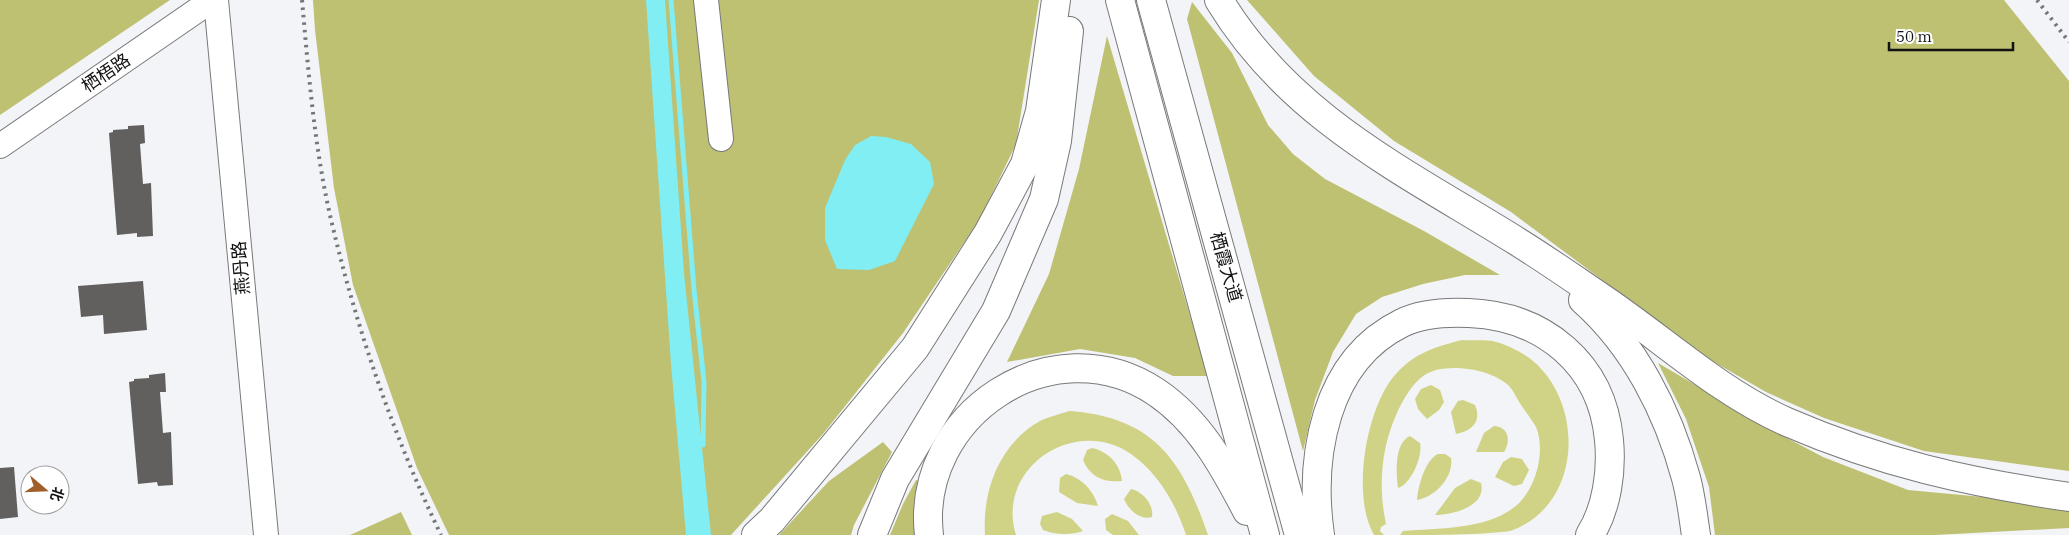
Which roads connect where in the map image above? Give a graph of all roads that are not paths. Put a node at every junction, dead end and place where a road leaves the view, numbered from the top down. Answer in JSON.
{"nodes":[{"id":1,"x":214,"y":0,"type":"edge"},
{"id":2,"x":706,"y":0,"type":"edge"},
{"id":3,"x":1056,"y":0,"type":"edge"},
{"id":4,"x":1068,"y":0,"type":"edge"},
{"id":5,"x":1120,"y":0,"type":"edge"},
{"id":6,"x":1151,"y":0,"type":"edge"},
{"id":7,"x":1219,"y":0,"type":"edge"},
{"id":8,"x":721,"y":139,"type":"dead end"},
{"id":9,"x":0,"y":146,"type":"edge"},
{"id":10,"x":1519,"y":242,"type":"junction"},
{"id":11,"x":2069,"y":497,"type":"edge"},
{"id":12,"x":266,"y":535,"type":"edge"},
{"id":13,"x":756,"y":535,"type":"edge"},
{"id":14,"x":872,"y":535,"type":"edge"},
{"id":15,"x":928,"y":535,"type":"edge"},
{"id":16,"x":1254,"y":535,"type":"edge"},
{"id":17,"x":1266,"y":535,"type":"edge"},
{"id":18,"x":1299,"y":535,"type":"edge"},
{"id":19,"x":1320,"y":535,"type":"edge"},
{"id":20,"x":1590,"y":535,"type":"edge"},
{"id":21,"x":1696,"y":535,"type":"edge"}],
"edges":[{"from":1,"to":9,"type":"street","name":"栖梧路"},
{"from":1,"to":12,"type":"street","name":"燕丹路"},
{"from":2,"to":8,"type":"street"},
{"from":3,"to":13,"type":"highway"},
{"from":4,"to":14,"type":"highway"},
{"from":5,"to":17,"type":"highway","name":"栖霞大道"},
{"from":6,"to":18,"type":"highway","name":"栖霞大道"},
{"from":7,"to":10,"type":"highway"},
{"from":10,"to":11,"type":"highway"},
{"from":10,"to":21,"type":"highway"},
{"from":15,"to":16,"type":"highway"},
{"from":19,"to":20,"type":"highway"}]}
